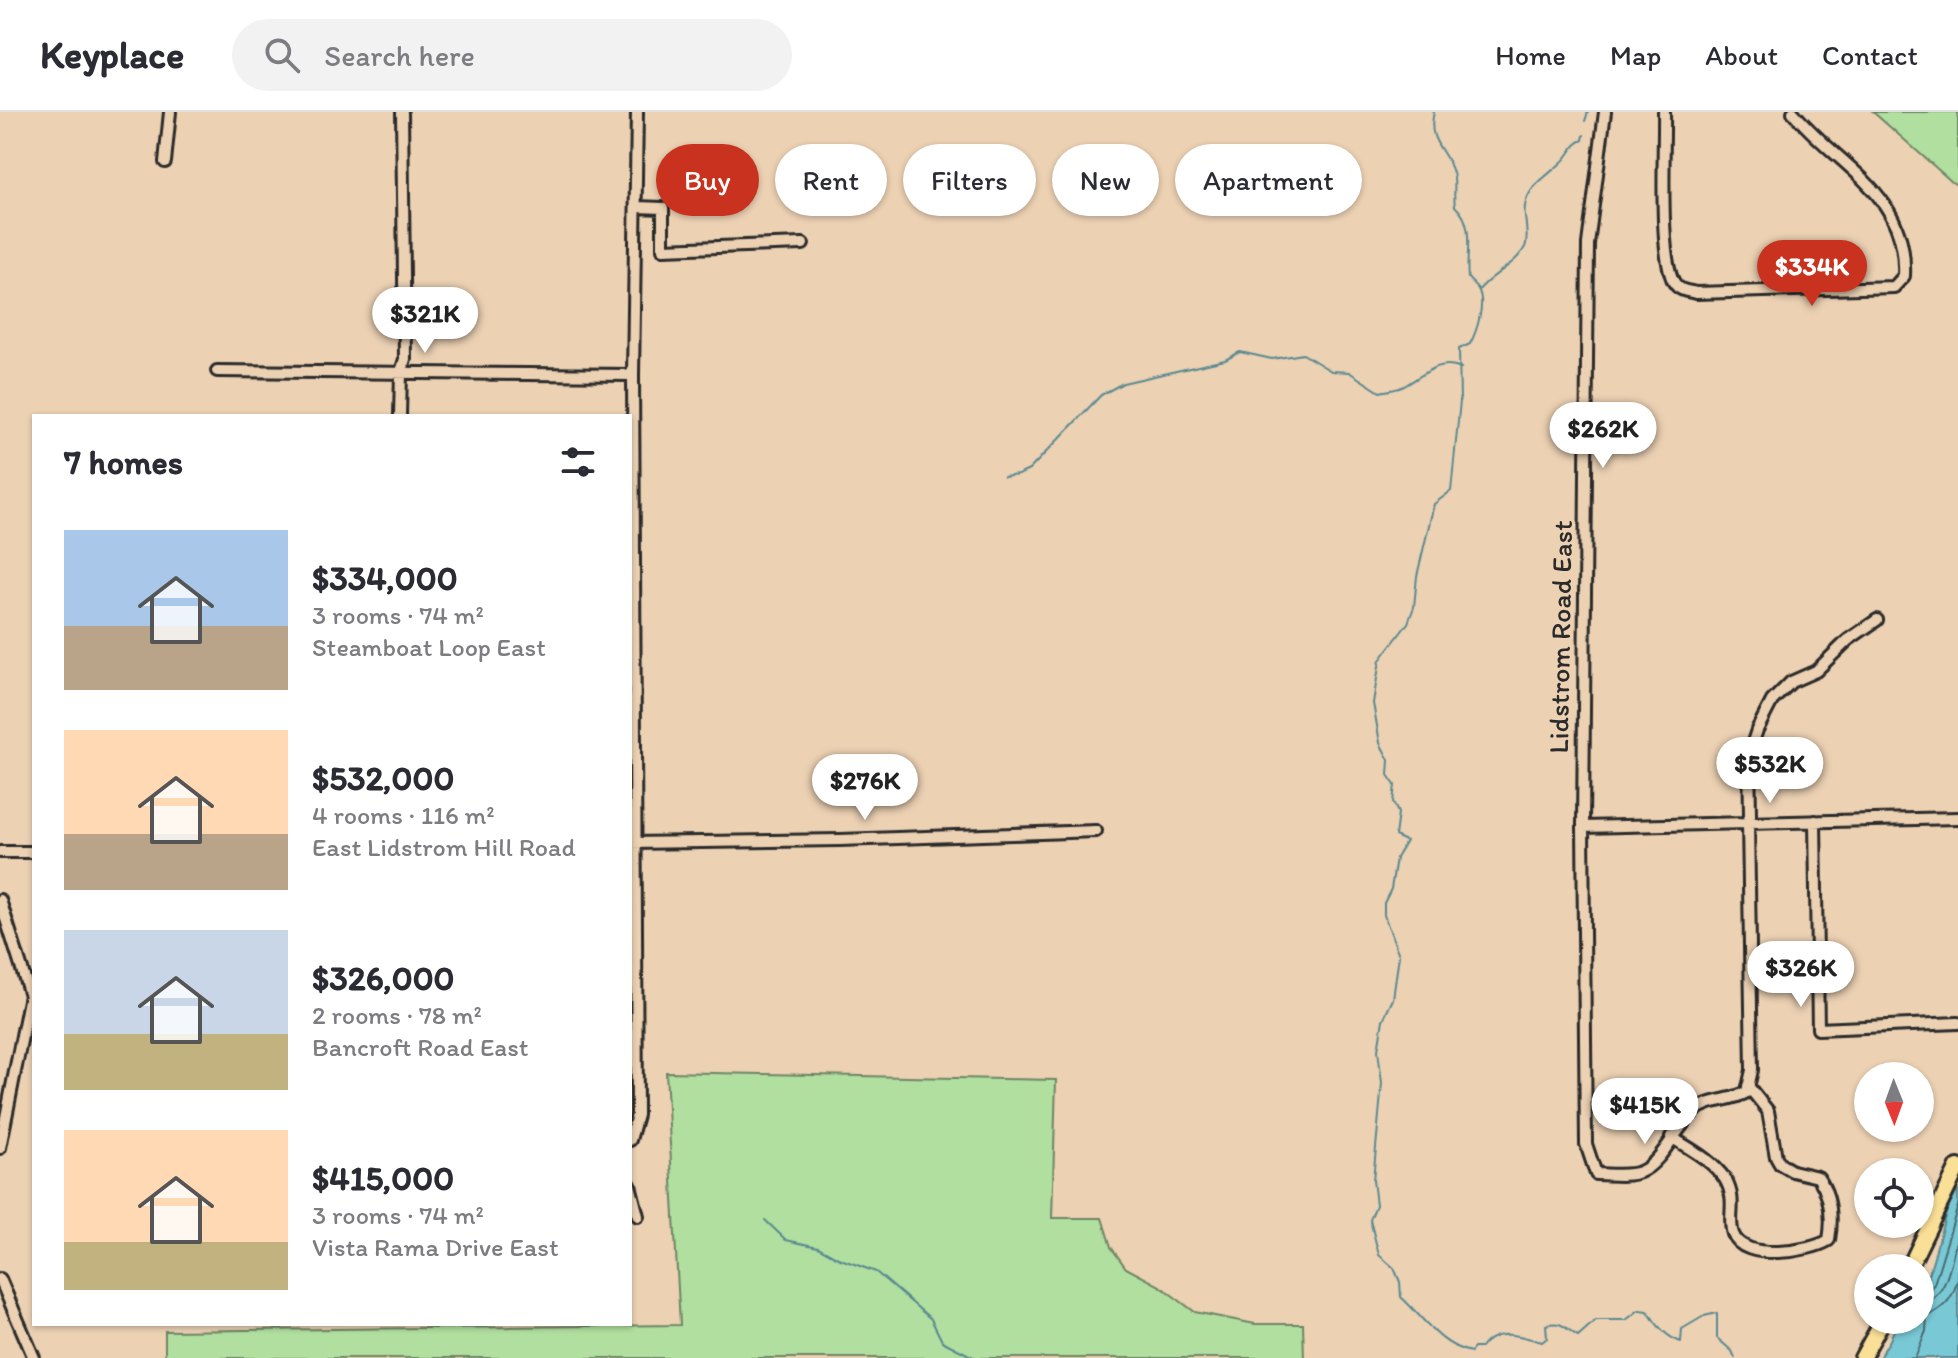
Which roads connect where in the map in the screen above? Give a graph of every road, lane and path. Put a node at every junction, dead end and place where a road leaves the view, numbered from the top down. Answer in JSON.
{"nodes":[{"id":1,"x":170,"y":112,"type":"edge"},
{"id":2,"x":402,"y":112,"type":"edge"},
{"id":3,"x":637,"y":112,"type":"edge"},
{"id":4,"x":1605,"y":112,"type":"edge"},
{"id":5,"x":1664,"y":112,"type":"edge"},
{"id":6,"x":1793,"y":112,"type":"edge"},
{"id":7,"x":165,"y":162,"type":"dead end"},
{"id":8,"x":637,"y":207,"type":"junction"},
{"id":9,"x":803,"y":244,"type":"dead end"},
{"id":10,"x":217,"y":371,"type":"dead end"},
{"id":11,"x":401,"y":372,"type":"junction"},
{"id":12,"x":633,"y":375,"type":"junction"},
{"id":13,"x":400,"y":414,"type":"edge"},
{"id":14,"x":1877,"y":620,"type":"dead end"},
{"id":15,"x":1958,"y":818,"type":"edge"},
{"id":16,"x":1815,"y":821,"type":"junction"},
{"id":17,"x":1748,"y":823,"type":"junction"},
{"id":18,"x":1583,"y":827,"type":"junction"},
{"id":19,"x":1096,"y":831,"type":"dead end"},
{"id":20,"x":632,"y":843,"type":"edge"},
{"id":21,"x":0,"y":852,"type":"edge"},
{"id":22,"x":32,"y":852,"type":"edge"},
{"id":23,"x":0,"y":863,"type":"edge"},
{"id":24,"x":0,"y":900,"type":"edge"},
{"id":25,"x":1958,"y":1023,"type":"edge"},
{"id":26,"x":1748,"y":1086,"type":"junction"},
{"id":27,"x":632,"y":1133,"type":"edge"},
{"id":28,"x":1671,"y":1137,"type":"junction"},
{"id":29,"x":0,"y":1148,"type":"edge"},
{"id":30,"x":1958,"y":1167,"type":"edge"},
{"id":31,"x":1916,"y":1254,"type":"edge"},
{"id":32,"x":0,"y":1279,"type":"edge"},
{"id":33,"x":1875,"y":1334,"type":"edge"},
{"id":34,"x":34,"y":1358,"type":"edge"},
{"id":35,"x":1862,"y":1358,"type":"edge"}],
"edges":[{"from":1,"to":7,"type":"street"},
{"from":2,"to":11,"type":"street"},
{"from":3,"to":8,"type":"street"},
{"from":4,"to":18,"type":"street","name":"Lidstrom Road East"},
{"from":5,"to":6,"type":"street"},
{"from":8,"to":9,"type":"street"},
{"from":8,"to":12,"type":"street"},
{"from":10,"to":11,"type":"street"},
{"from":11,"to":12,"type":"street"},
{"from":11,"to":13,"type":"street"},
{"from":12,"to":20,"type":"street"},
{"from":14,"to":17,"type":"street"},
{"from":15,"to":16,"type":"street"},
{"from":16,"to":17,"type":"street"},
{"from":16,"to":25,"type":"street"},
{"from":17,"to":18,"type":"street"},
{"from":17,"to":26,"type":"street"},
{"from":18,"to":28,"type":"street","name":"Lidstrom Road East"},
{"from":19,"to":20,"type":"street"},
{"from":20,"to":27,"type":"street"},
{"from":21,"to":22,"type":"street"},
{"from":21,"to":23,"type":"street"},
{"from":24,"to":29,"type":"street"},
{"from":26,"to":28,"type":"street"},
{"from":26,"to":28,"type":"street"},
{"from":30,"to":31,"type":"main road"},
{"from":32,"to":34,"type":"street"},
{"from":33,"to":35,"type":"main road"}]}
